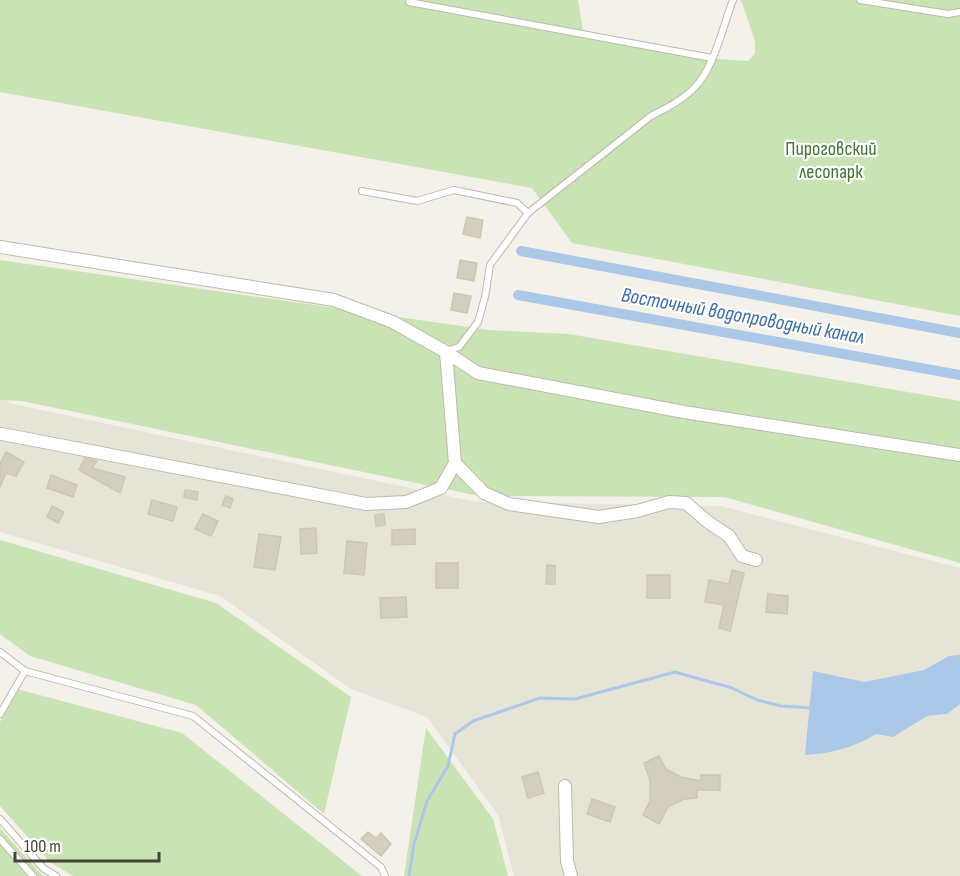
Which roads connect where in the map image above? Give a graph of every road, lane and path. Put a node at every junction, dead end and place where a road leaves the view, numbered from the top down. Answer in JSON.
{"nodes":[{"id":1,"x":733,"y":0,"type":"edge"},
{"id":2,"x":860,"y":0,"type":"edge"},
{"id":3,"x":410,"y":2,"type":"dead end"},
{"id":4,"x":960,"y":12,"type":"edge"},
{"id":5,"x":712,"y":58,"type":"junction"},
{"id":6,"x":362,"y":190,"type":"dead end"},
{"id":7,"x":528,"y":213,"type":"junction"},
{"id":8,"x":0,"y":247,"type":"edge"},
{"id":9,"x":446,"y":352,"type":"junction"},
{"id":10,"x":2,"y":434,"type":"dead end"},
{"id":11,"x":960,"y":455,"type":"edge"},
{"id":12,"x":455,"y":463,"type":"junction"},
{"id":13,"x":756,"y":560,"type":"dead end"},
{"id":14,"x":0,"y":652,"type":"edge"},
{"id":15,"x":26,"y":671,"type":"junction"},
{"id":16,"x":0,"y":714,"type":"edge"},
{"id":17,"x":566,"y":786,"type":"dead end"},
{"id":18,"x":0,"y":819,"type":"edge"},
{"id":19,"x":0,"y":838,"type":"edge"},
{"id":20,"x":33,"y":876,"type":"edge"},
{"id":21,"x":56,"y":876,"type":"edge"},
{"id":22,"x":385,"y":876,"type":"edge"},
{"id":23,"x":571,"y":876,"type":"edge"}],
"edges":[{"from":1,"to":5,"type":"lane"},
{"from":2,"to":4,"type":"lane"},
{"from":3,"to":5,"type":"lane"},
{"from":5,"to":7,"type":"lane"},
{"from":6,"to":7,"type":"lane"},
{"from":7,"to":9,"type":"lane"},
{"from":8,"to":9,"type":"street"},
{"from":9,"to":11,"type":"street"},
{"from":9,"to":12,"type":"street"},
{"from":10,"to":12,"type":"street"},
{"from":12,"to":13,"type":"street"},
{"from":14,"to":15,"type":"lane"},
{"from":15,"to":16,"type":"lane"},
{"from":15,"to":22,"type":"lane"},
{"from":17,"to":23,"type":"street"},
{"from":18,"to":21,"type":"lane"},
{"from":19,"to":20,"type":"lane"}]}
